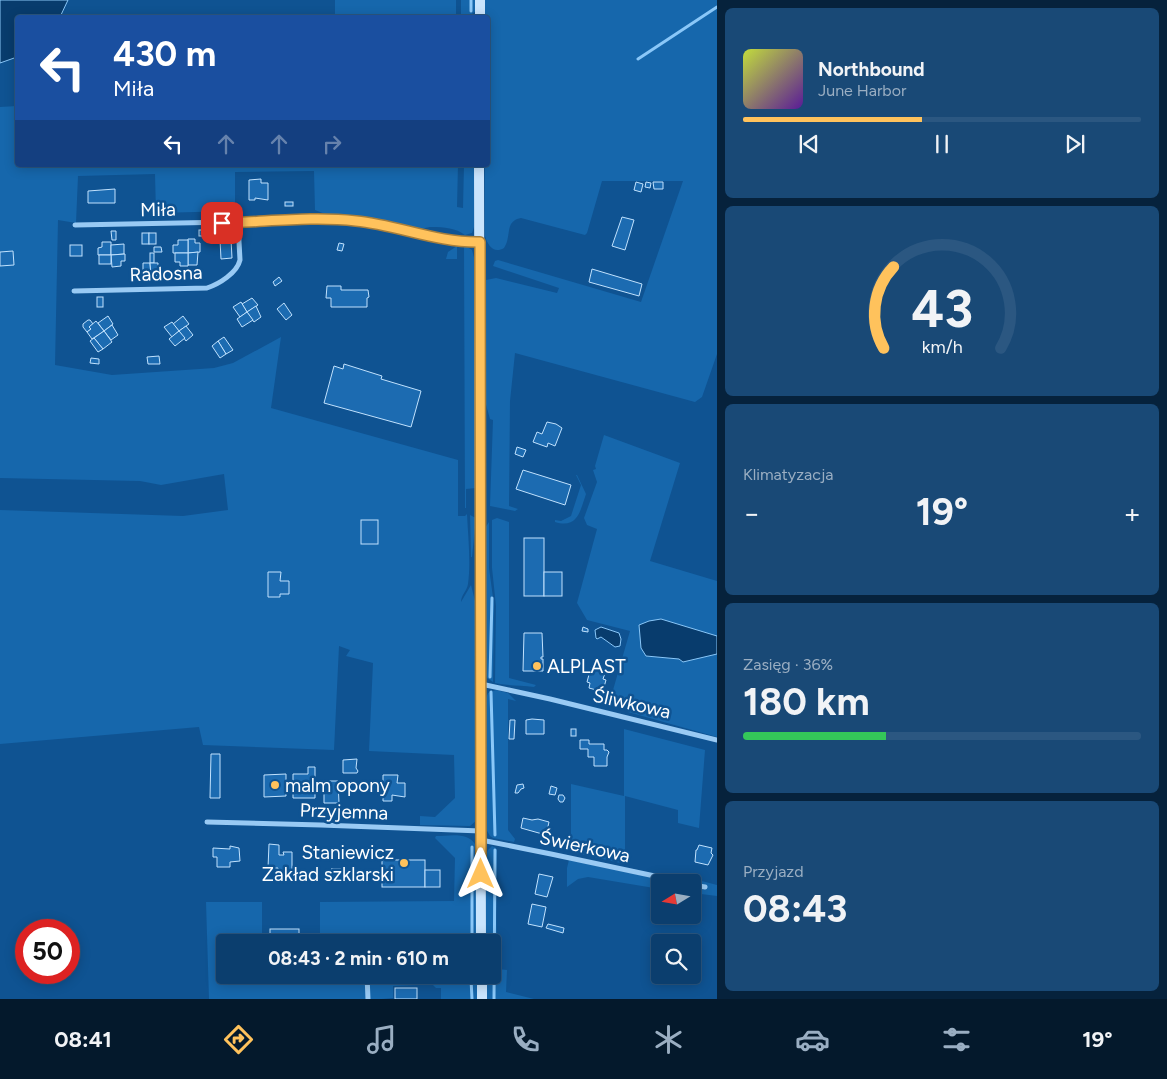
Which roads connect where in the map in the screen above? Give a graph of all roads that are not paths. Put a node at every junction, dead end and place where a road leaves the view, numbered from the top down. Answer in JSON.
{"nodes":[{"id":1,"x":480,"y":0,"type":"edge"},
{"id":2,"x":480,"y":15,"type":"edge"},
{"id":3,"x":480,"y":167,"type":"edge"},
{"id":4,"x":238,"y":222,"type":"junction"},
{"id":5,"x":75,"y":226,"type":"dead end"},
{"id":6,"x":480,"y":242,"type":"junction"},
{"id":7,"x":74,"y":291,"type":"dead end"},
{"id":8,"x":481,"y":684,"type":"junction"},
{"id":9,"x":717,"y":740,"type":"edge"},
{"id":10,"x":207,"y":822,"type":"dead end"},
{"id":11,"x":481,"y":836,"type":"junction"},
{"id":12,"x":651,"y":875,"type":"edge"},
{"id":13,"x":701,"y":886,"type":"edge"},
{"id":14,"x":705,"y":887,"type":"dead end"},
{"id":15,"x":482,"y":934,"type":"edge"},
{"id":16,"x":367,"y":984,"type":"edge"},
{"id":17,"x":482,"y":984,"type":"edge"},
{"id":18,"x":368,"y":999,"type":"edge"},
{"id":19,"x":482,"y":999,"type":"edge"}],
"edges":[{"from":1,"to":2,"type":"main road"},
{"from":3,"to":6,"type":"main road"},
{"from":4,"to":5,"type":"street","name":"Miła"},
{"from":4,"to":6,"type":"street","name":"Miła"},
{"from":4,"to":7,"type":"street","name":"Radosna"},
{"from":6,"to":8,"type":"main road"},
{"from":8,"to":9,"type":"street","name":"Śliwkowa"},
{"from":8,"to":11,"type":"main road"},
{"from":10,"to":11,"type":"street","name":"Przyjemna"},
{"from":11,"to":12,"type":"street","name":"Świerkowa"},
{"from":11,"to":15,"type":"main road"},
{"from":13,"to":14,"type":"street"},
{"from":16,"to":18,"type":"street"},
{"from":17,"to":19,"type":"main road"}]}
